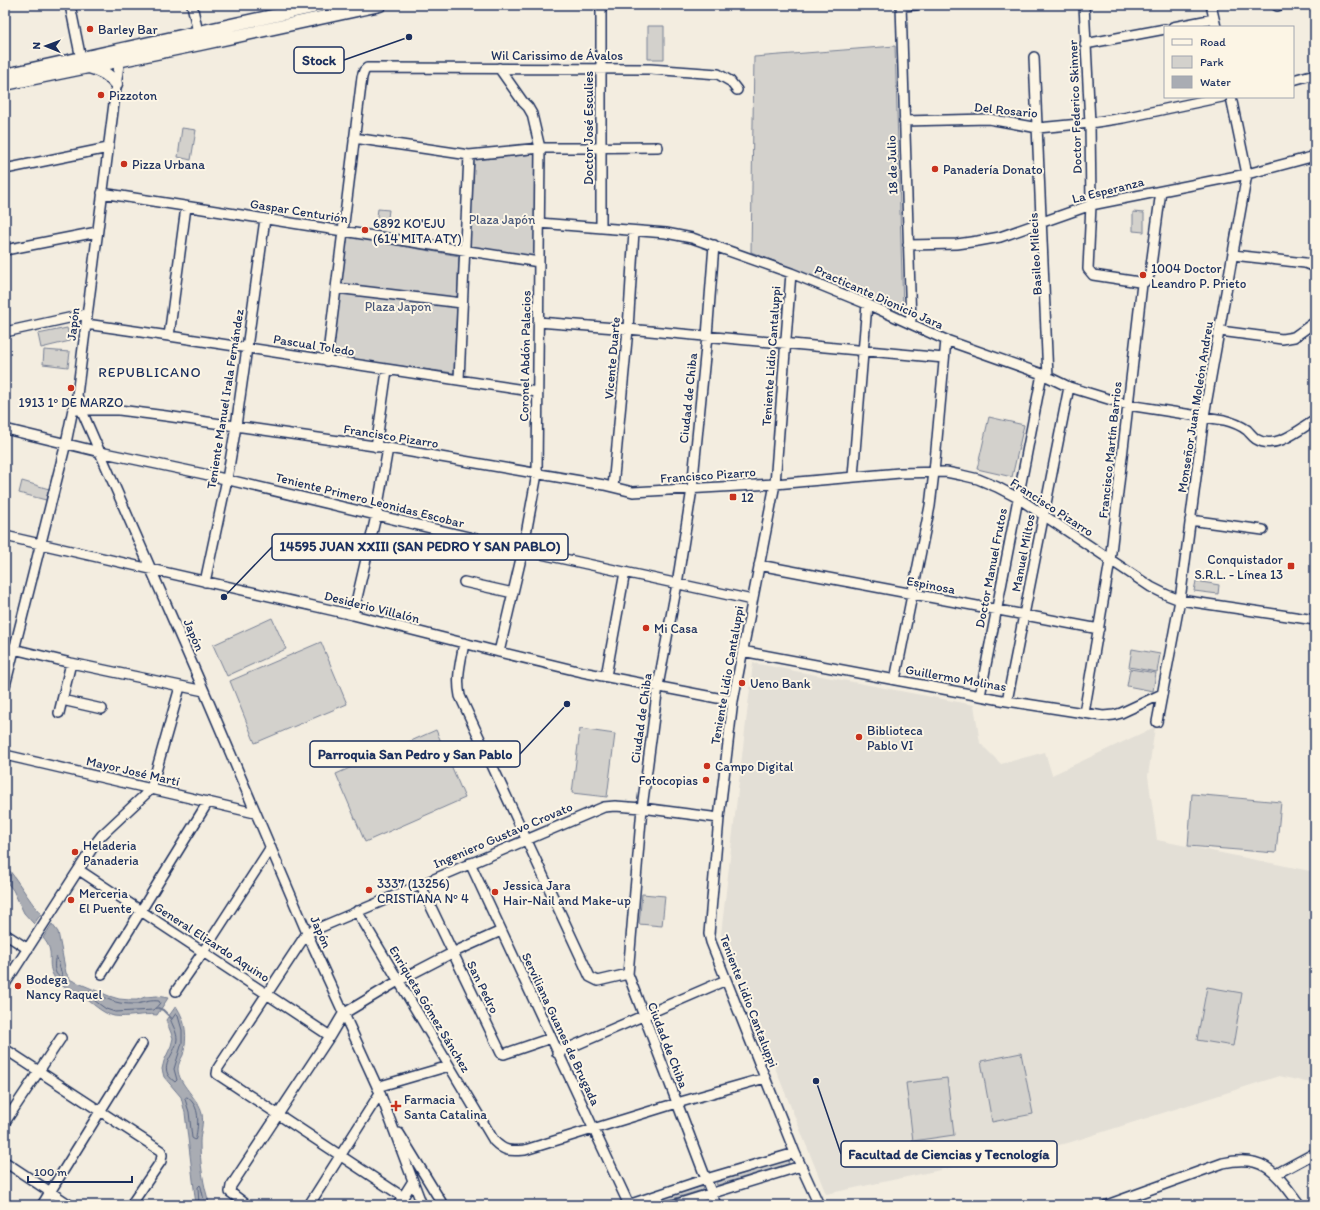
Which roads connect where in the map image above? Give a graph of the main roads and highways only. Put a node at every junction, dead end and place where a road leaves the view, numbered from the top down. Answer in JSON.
{"nodes":[{"id":1,"x":322,"y":5,"type":"edge"},
{"id":2,"x":380,"y":5,"type":"edge"},
{"id":3,"x":120,"y":55,"type":"junction"},
{"id":4,"x":85,"y":63,"type":"junction"},
{"id":5,"x":5,"y":75,"type":"edge"},
{"id":6,"x":5,"y":84,"type":"edge"},
{"id":7,"x":116,"y":84,"type":"road end"}],
"edges":[{"from":1,"to":3,"type":"main road"},
{"from":2,"to":3,"type":"main road"},
{"from":3,"to":4,"type":"main road"},
{"from":4,"to":5,"type":"main road"},
{"from":4,"to":6,"type":"main road"},
{"from":4,"to":7,"type":"main road"}]}
